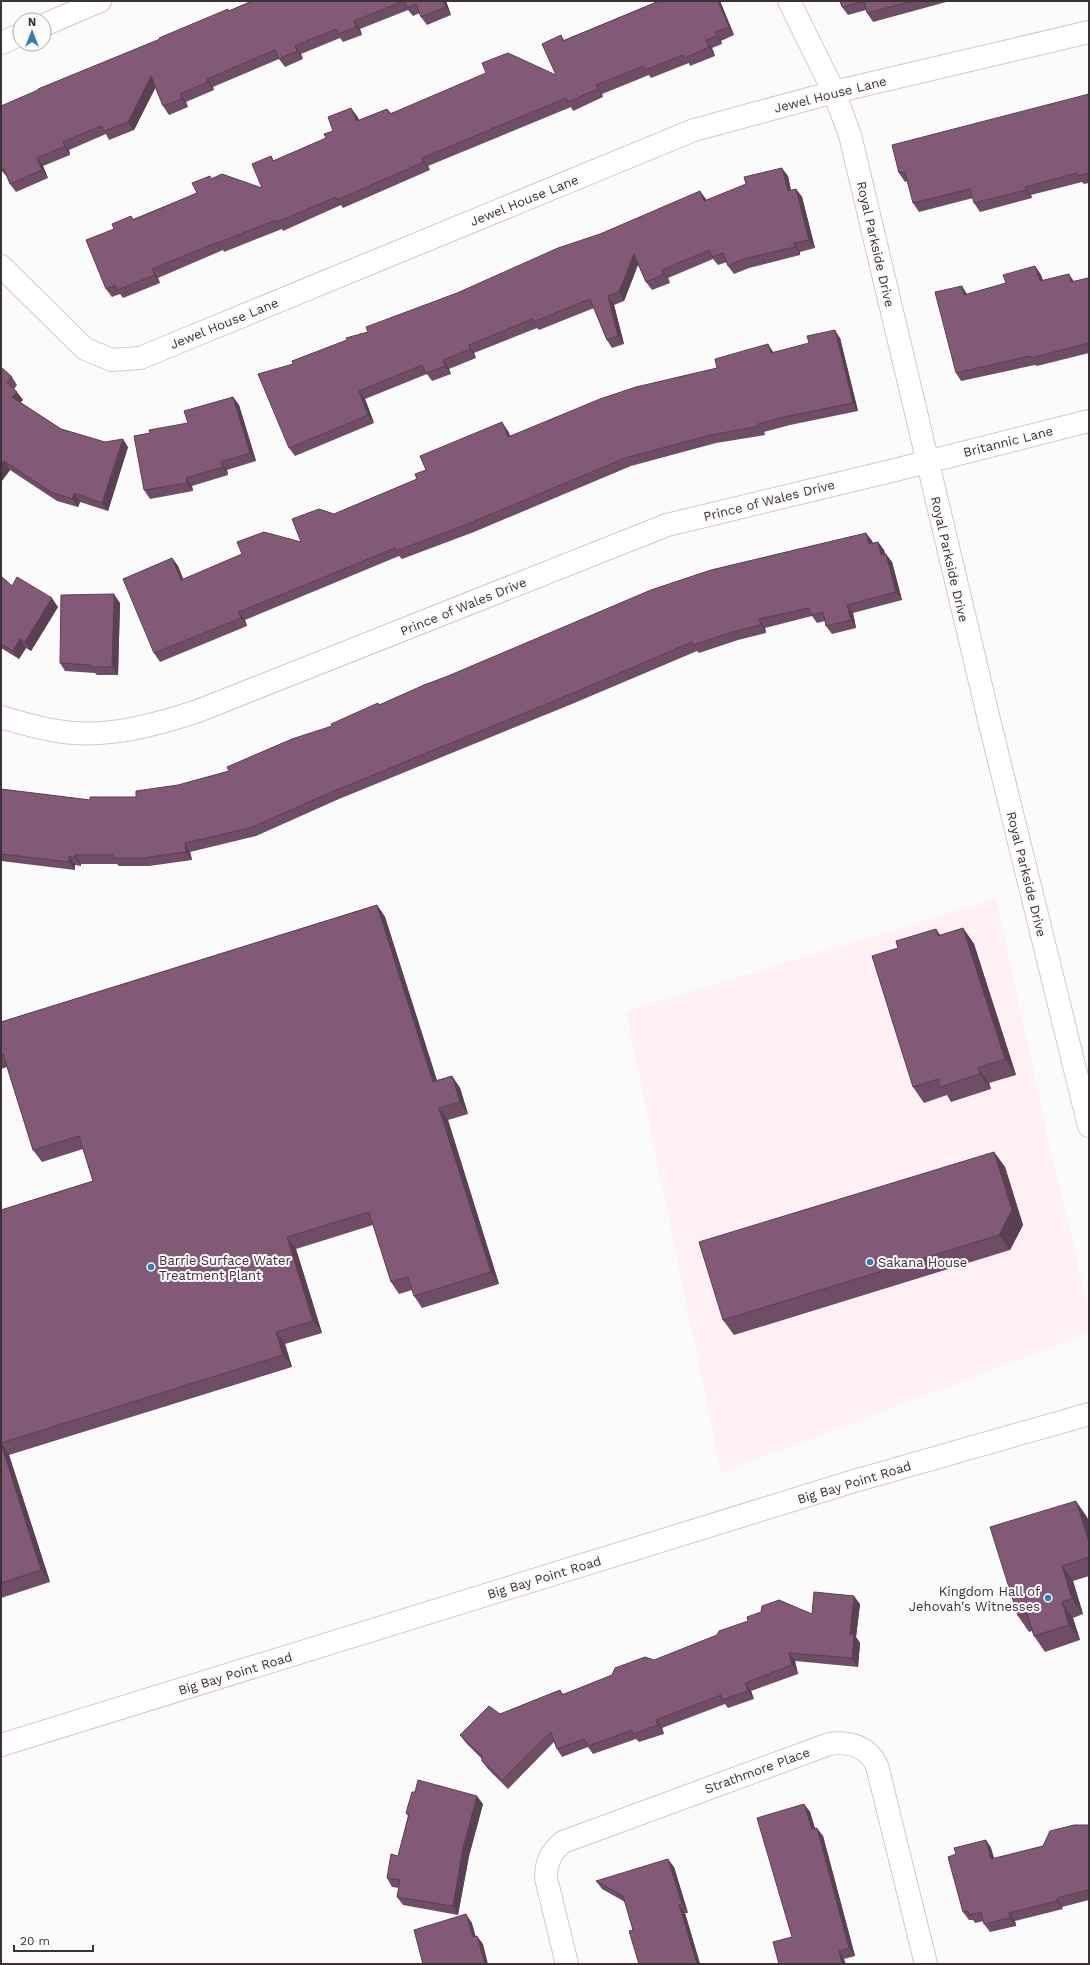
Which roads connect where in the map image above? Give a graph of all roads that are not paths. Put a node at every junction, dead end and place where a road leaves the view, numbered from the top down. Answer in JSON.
{"nodes":[{"id":1,"x":100,"y":1,"type":"edge"},
{"id":2,"x":789,"y":1,"type":"edge"},
{"id":3,"x":52,"y":22,"type":"edge"},
{"id":4,"x":1089,"y":32,"type":"edge"},
{"id":5,"x":12,"y":38,"type":"edge"},
{"id":6,"x":1,"y":43,"type":"edge"},
{"id":7,"x":834,"y":92,"type":"junction"},
{"id":8,"x":1,"y":266,"type":"edge"},
{"id":9,"x":1089,"y":421,"type":"edge"},
{"id":10,"x":927,"y":462,"type":"junction"},
{"id":11,"x":1,"y":717,"type":"edge"},
{"id":12,"x":1089,"y":1126,"type":"edge"},
{"id":13,"x":1089,"y":1414,"type":"edge"},
{"id":14,"x":1,"y":1745,"type":"edge"},
{"id":15,"x":566,"y":1964,"type":"edge"},
{"id":16,"x":926,"y":1964,"type":"edge"}],
"edges":[{"from":1,"to":3,"type":"street"},
{"from":2,"to":7,"type":"street","name":"Royal Parkside Drive"},
{"from":4,"to":7,"type":"street","name":"Jewel House Lane"},
{"from":5,"to":6,"type":"street"},
{"from":7,"to":8,"type":"street","name":"Jewel House Lane"},
{"from":7,"to":10,"type":"street","name":"Royal Parkside Drive"},
{"from":9,"to":10,"type":"street","name":"Britannic Lane"},
{"from":10,"to":11,"type":"street","name":"Prince of Wales Drive"},
{"from":10,"to":12,"type":"street","name":"Royal Parkside Drive"},
{"from":13,"to":14,"type":"street","name":"Big Bay Point Road"},
{"from":15,"to":16,"type":"street","name":"Strathmore Place"}]}
